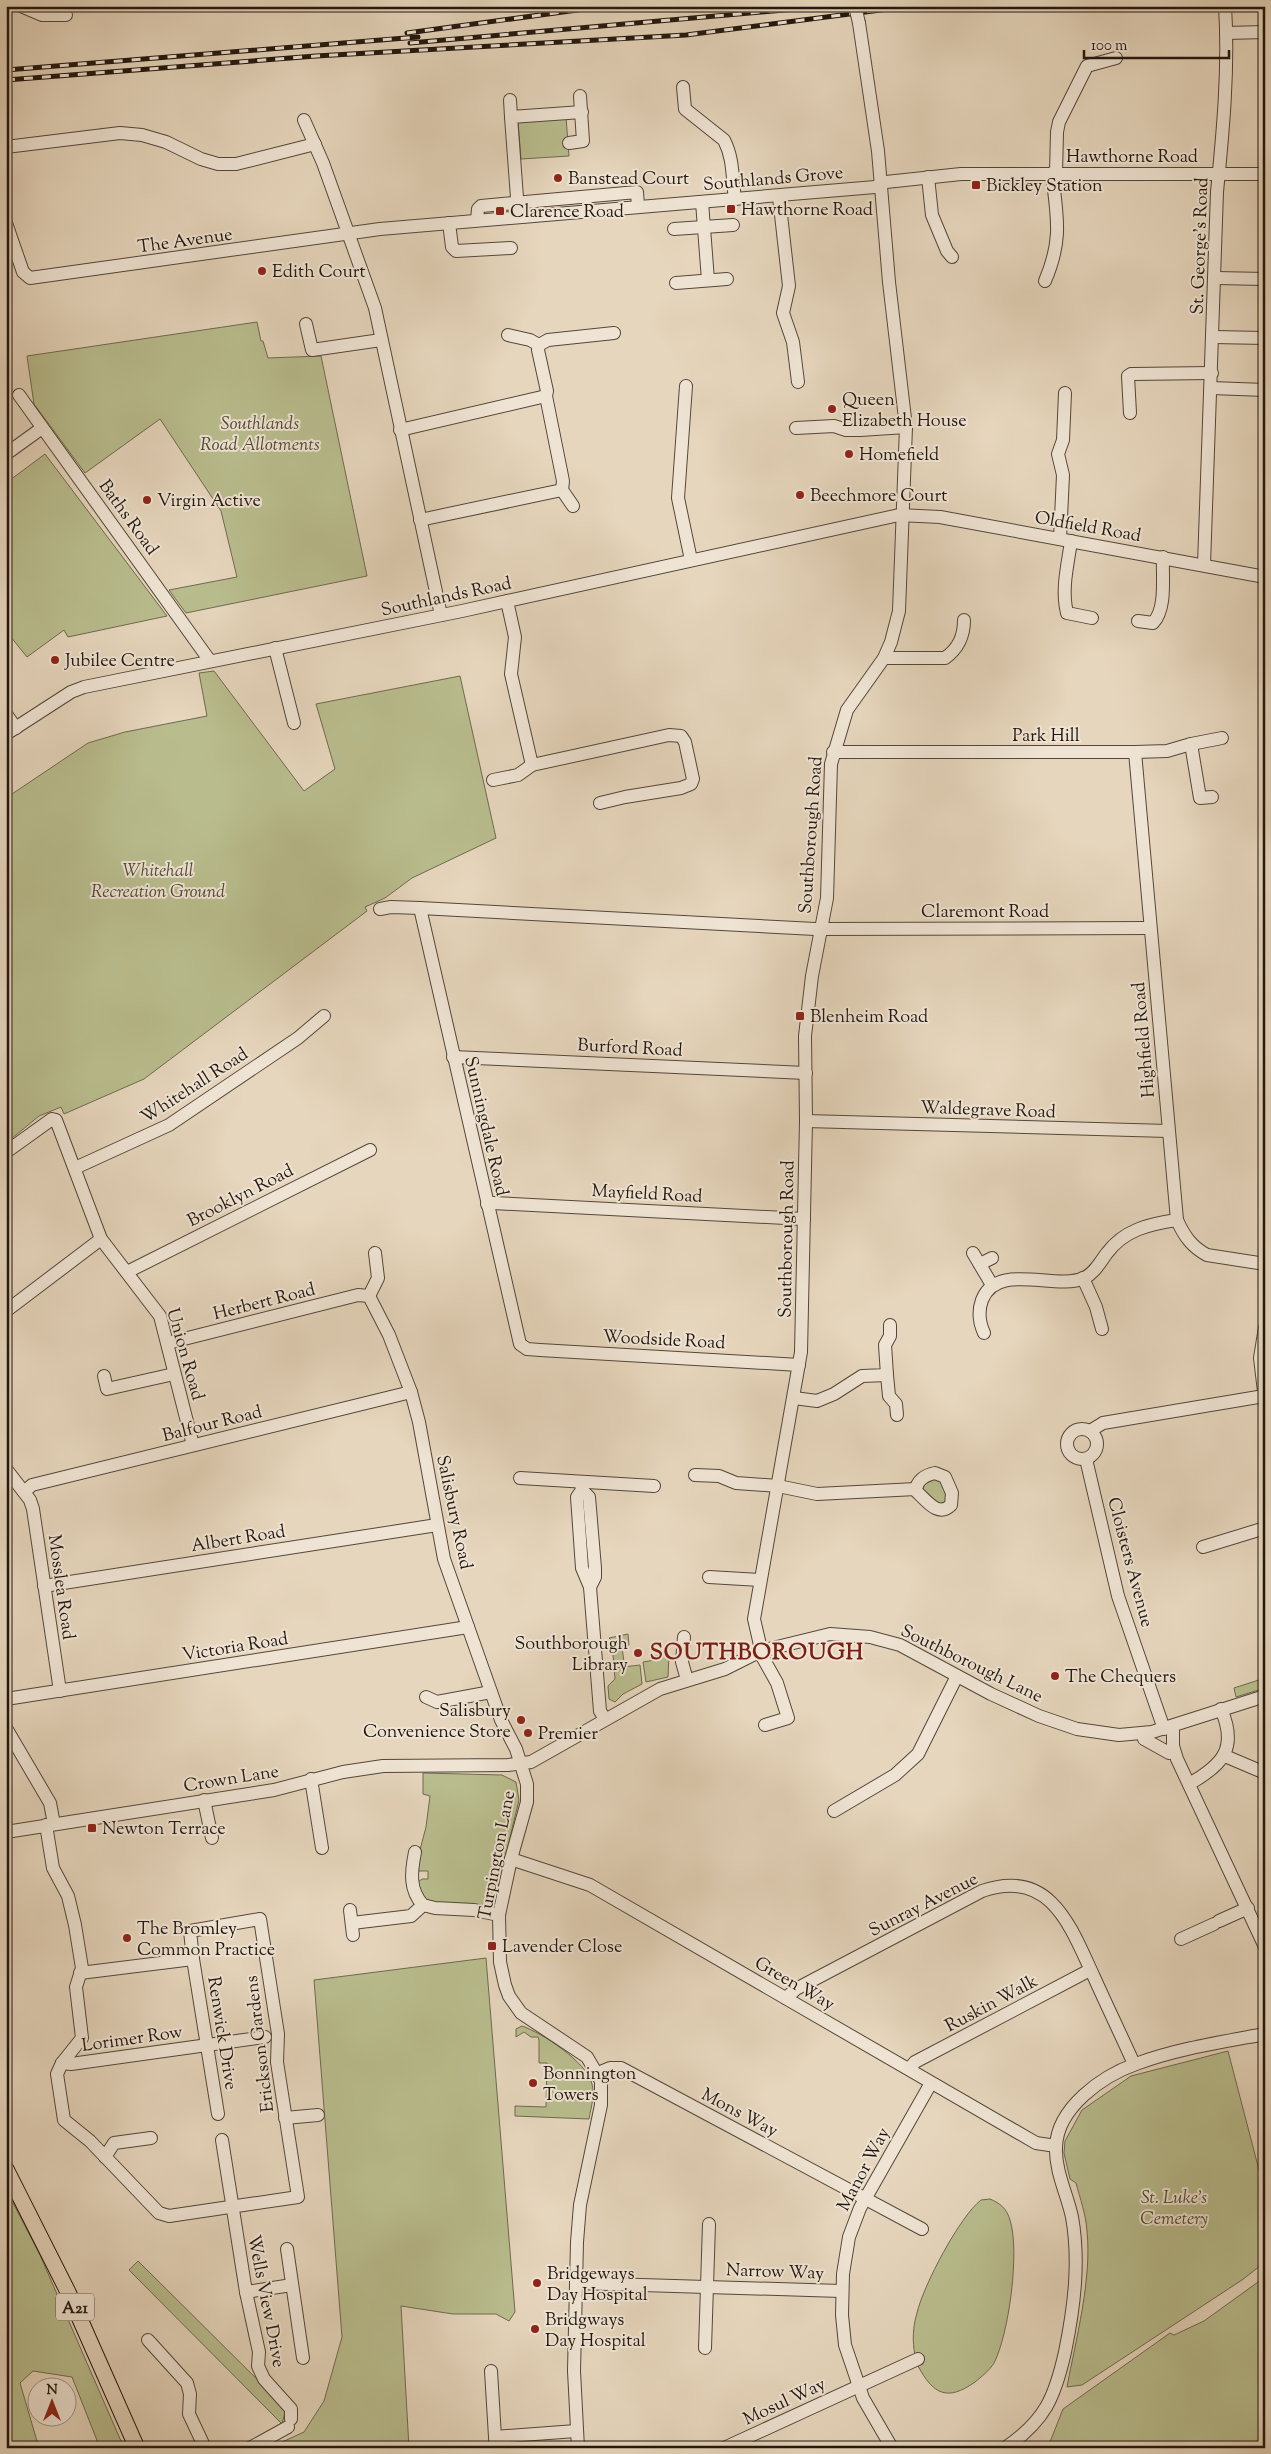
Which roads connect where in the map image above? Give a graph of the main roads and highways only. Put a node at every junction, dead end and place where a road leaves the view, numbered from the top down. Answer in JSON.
{"nodes":[{"id":1,"x":6,"y":2169,"type":"edge"},
{"id":2,"x":137,"y":2448,"type":"edge"}],
"edges":[{"from":1,"to":2,"type":"main road","number":"A21"}]}
